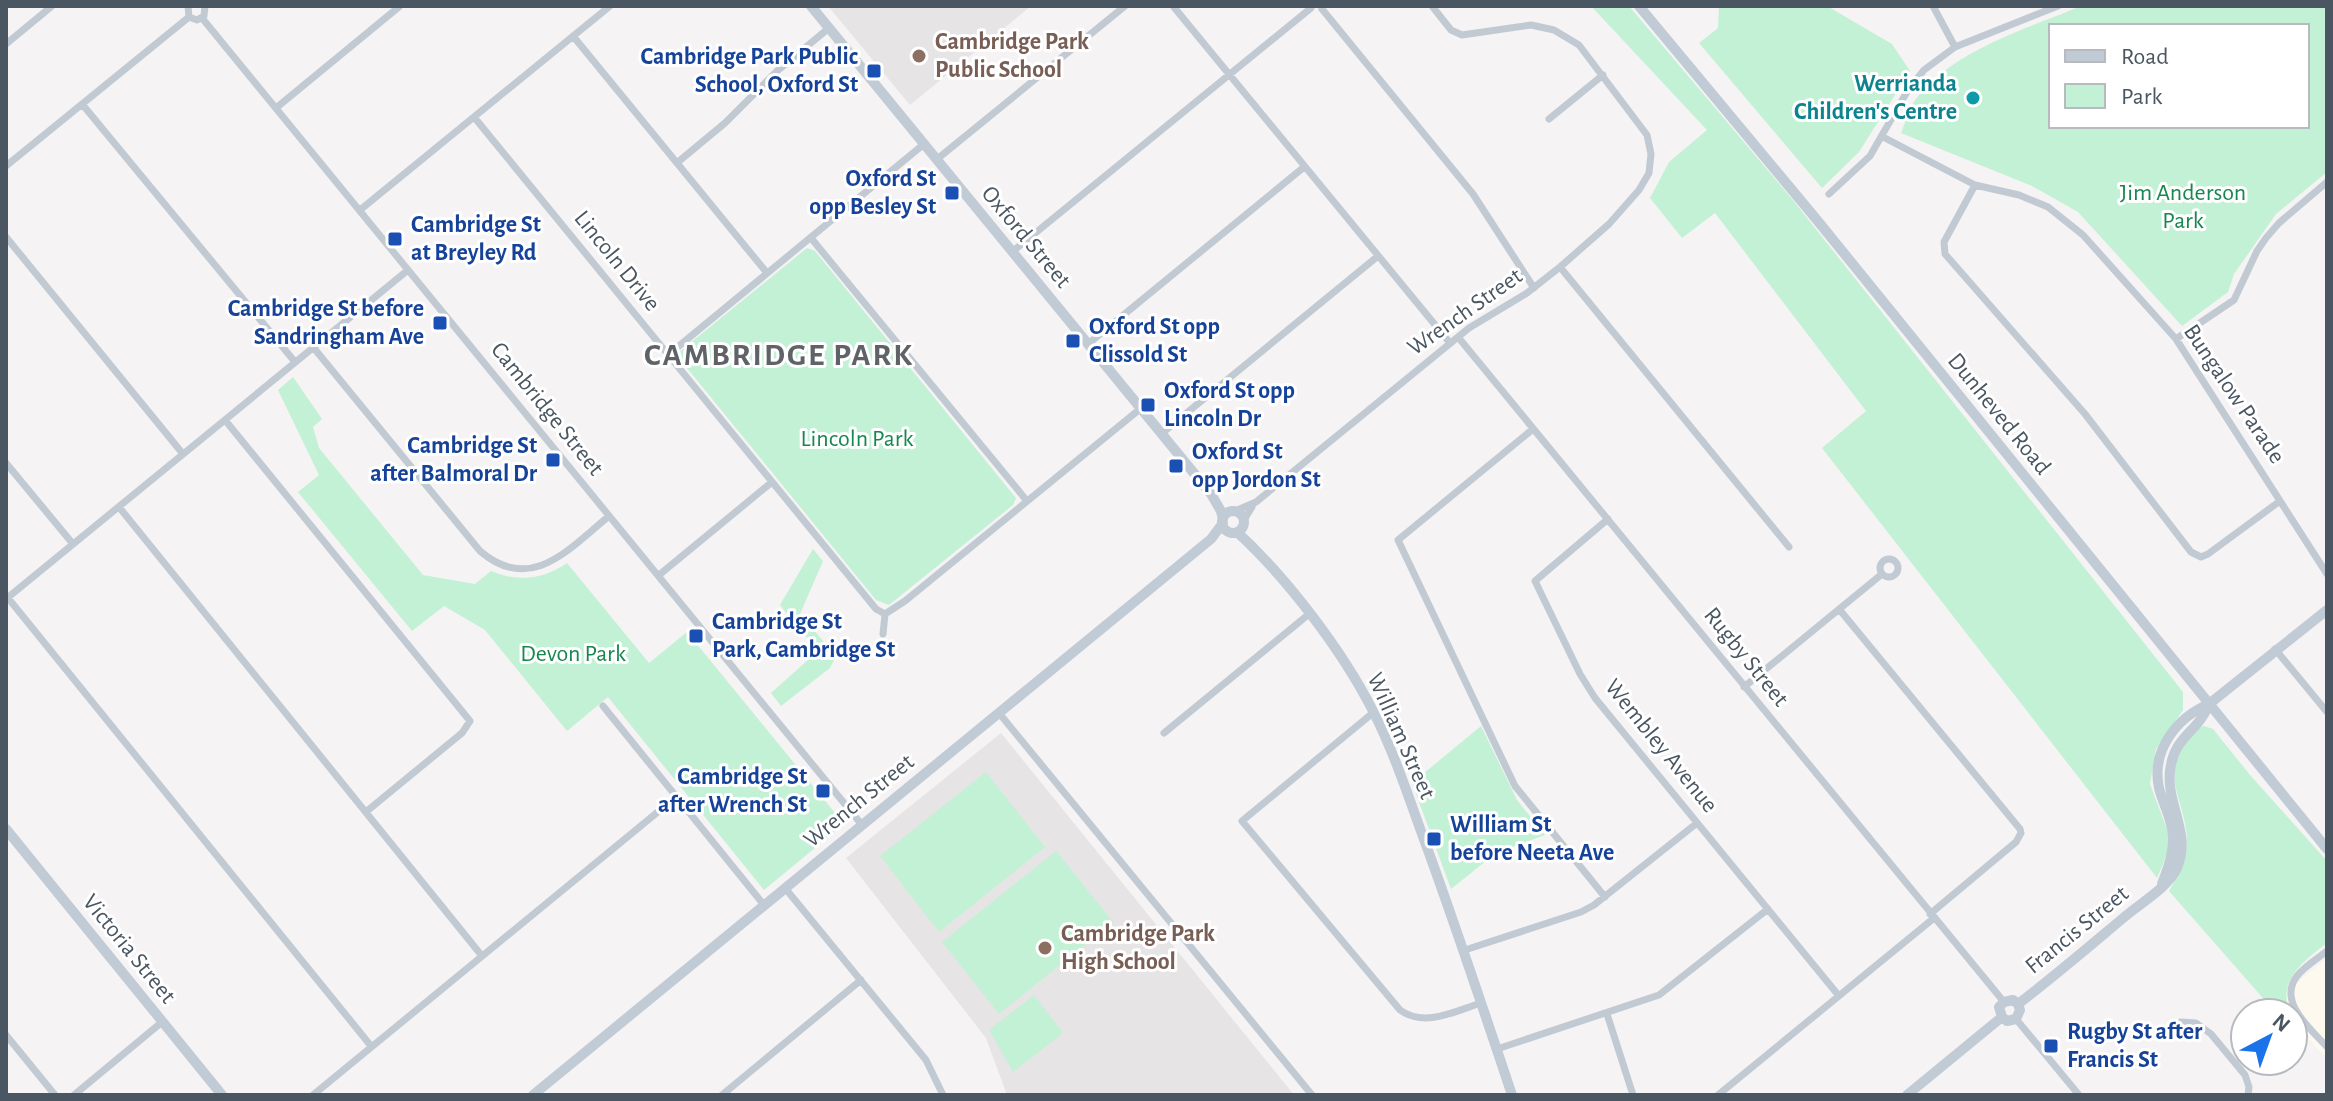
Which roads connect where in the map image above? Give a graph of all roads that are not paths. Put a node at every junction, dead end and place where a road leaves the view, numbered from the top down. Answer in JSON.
{"nodes":[{"id":1,"x":52,"y":6,"type":"edge"},
{"id":2,"x":188,"y":6,"type":"edge"},
{"id":3,"x":205,"y":6,"type":"edge"},
{"id":4,"x":400,"y":6,"type":"edge"},
{"id":5,"x":610,"y":6,"type":"edge"},
{"id":6,"x":811,"y":6,"type":"edge"},
{"id":7,"x":1125,"y":6,"type":"edge"},
{"id":8,"x":1173,"y":6,"type":"edge"},
{"id":9,"x":1432,"y":6,"type":"edge"},
{"id":10,"x":1639,"y":6,"type":"edge"},
{"id":11,"x":1933,"y":6,"type":"edge"},
{"id":12,"x":1311,"y":7,"type":"edge"},
{"id":13,"x":2053,"y":7,"type":"edge"},
{"id":14,"x":1324,"y":8,"type":"edge"},
{"id":15,"x":189,"y":17,"type":"junction"},
{"id":16,"x":202,"y":18,"type":"junction"},
{"id":17,"x":829,"y":28,"type":"junction"},
{"id":18,"x":573,"y":36,"type":"junction"},
{"id":19,"x":6,"y":44,"type":"edge"},
{"id":20,"x":1955,"y":47,"type":"junction"},
{"id":21,"x":1229,"y":75,"type":"junction"},
{"id":22,"x":1603,"y":75,"type":"junction"},
{"id":23,"x":82,"y":104,"type":"junction"},
{"id":24,"x":276,"y":108,"type":"junction"},
{"id":25,"x":474,"y":117,"type":"junction"},
{"id":26,"x":1549,"y":119,"type":"dead end"},
{"id":27,"x":1883,"y":137,"type":"junction"},
{"id":28,"x":924,"y":144,"type":"junction"},
{"id":29,"x":936,"y":160,"type":"junction"},
{"id":30,"x":678,"y":162,"type":"junction"},
{"id":31,"x":6,"y":166,"type":"edge"},
{"id":32,"x":1304,"y":167,"type":"junction"},
{"id":33,"x":2327,"y":184,"type":"edge"},
{"id":34,"x":1975,"y":185,"type":"junction"},
{"id":35,"x":1829,"y":194,"type":"dead end"},
{"id":36,"x":360,"y":210,"type":"junction"},
{"id":37,"x":6,"y":237,"type":"edge"},
{"id":38,"x":811,"y":238,"type":"junction"},
{"id":39,"x":1012,"y":252,"type":"junction"},
{"id":40,"x":1378,"y":256,"type":"junction"},
{"id":41,"x":1560,"y":267,"type":"junction"},
{"id":42,"x":408,"y":270,"type":"junction"},
{"id":43,"x":767,"y":273,"type":"junction"},
{"id":44,"x":1534,"y":288,"type":"junction"},
{"id":45,"x":1458,"y":337,"type":"junction"},
{"id":46,"x":2176,"y":339,"type":"junction"},
{"id":47,"x":1450,"y":343,"type":"junction"},
{"id":48,"x":1088,"y":344,"type":"junction"},
{"id":49,"x":313,"y":347,"type":"junction"},
{"id":50,"x":668,"y":355,"type":"junction"},
{"id":51,"x":295,"y":362,"type":"junction"},
{"id":52,"x":1140,"y":409,"type":"junction"},
{"id":53,"x":225,"y":420,"type":"junction"},
{"id":54,"x":1533,"y":429,"type":"junction"},
{"id":55,"x":1161,"y":434,"type":"junction"},
{"id":56,"x":183,"y":454,"type":"junction"},
{"id":57,"x":6,"y":463,"type":"edge"},
{"id":58,"x":772,"y":482,"type":"junction"},
{"id":59,"x":1027,"y":501,"type":"junction"},
{"id":60,"x":2280,"y":501,"type":"junction"},
{"id":61,"x":119,"y":507,"type":"junction"},
{"id":62,"x":609,"y":516,"type":"junction"},
{"id":63,"x":1608,"y":519,"type":"junction"},
{"id":64,"x":1233,"y":522,"type":"junction"},
{"id":65,"x":73,"y":544,"type":"junction"},
{"id":66,"x":1789,"y":547,"type":"dead end"},
{"id":67,"x":1882,"y":574,"type":"dead end"},
{"id":68,"x":2327,"y":574,"type":"edge"},
{"id":69,"x":659,"y":575,"type":"junction"},
{"id":70,"x":7,"y":599,"type":"edge"},
{"id":71,"x":1839,"y":609,"type":"junction"},
{"id":72,"x":2327,"y":610,"type":"edge"},
{"id":73,"x":885,"y":614,"type":"junction"},
{"id":74,"x":1309,"y":614,"type":"junction"},
{"id":75,"x":883,"y":634,"type":"dead end"},
{"id":76,"x":2275,"y":649,"type":"junction"},
{"id":77,"x":1744,"y":687,"type":"junction"},
{"id":78,"x":2209,"y":704,"type":"junction"},
{"id":79,"x":603,"y":706,"type":"dead end"},
{"id":80,"x":1374,"y":712,"type":"junction"},
{"id":81,"x":2327,"y":712,"type":"edge"},
{"id":82,"x":999,"y":713,"type":"junction"},
{"id":83,"x":1164,"y":733,"type":"dead end"},
{"id":84,"x":676,"y":797,"type":"junction"},
{"id":85,"x":367,"y":811,"type":"junction"},
{"id":86,"x":1697,"y":823,"type":"junction"},
{"id":87,"x":862,"y":825,"type":"junction"},
{"id":88,"x":6,"y":829,"type":"edge"},
{"id":89,"x":2327,"y":849,"type":"edge"},
{"id":90,"x":785,"y":888,"type":"junction"},
{"id":91,"x":1605,"y":897,"type":"junction"},
{"id":92,"x":764,"y":905,"type":"junction"},
{"id":93,"x":1768,"y":909,"type":"junction"},
{"id":94,"x":1932,"y":916,"type":"junction"},
{"id":95,"x":1465,"y":950,"type":"junction"},
{"id":96,"x":2327,"y":951,"type":"edge"},
{"id":97,"x":482,"y":956,"type":"junction"},
{"id":98,"x":861,"y":980,"type":"junction"},
{"id":99,"x":1839,"y":996,"type":"junction"},
{"id":100,"x":2004,"y":1002,"type":"junction"},
{"id":101,"x":1481,"y":1003,"type":"junction"},
{"id":102,"x":2018,"y":1004,"type":"junction"},
{"id":103,"x":1607,"y":1014,"type":"junction"},
{"id":104,"x":2002,"y":1017,"type":"junction"},
{"id":105,"x":2016,"y":1019,"type":"junction"},
{"id":106,"x":162,"y":1022,"type":"junction"},
{"id":107,"x":2181,"y":1022,"type":"dead end"},
{"id":108,"x":6,"y":1035,"type":"edge"},
{"id":109,"x":371,"y":1046,"type":"junction"},
{"id":110,"x":2327,"y":1047,"type":"edge"},
{"id":111,"x":1497,"y":1049,"type":"junction"},
{"id":112,"x":55,"y":1095,"type":"edge"},
{"id":113,"x":74,"y":1095,"type":"edge"},
{"id":114,"x":222,"y":1095,"type":"edge"},
{"id":115,"x":313,"y":1095,"type":"edge"},
{"id":116,"x":533,"y":1095,"type":"edge"},
{"id":117,"x":722,"y":1095,"type":"edge"},
{"id":118,"x":943,"y":1095,"type":"edge"},
{"id":119,"x":1312,"y":1095,"type":"edge"},
{"id":120,"x":1512,"y":1095,"type":"edge"},
{"id":121,"x":1633,"y":1095,"type":"edge"},
{"id":122,"x":1718,"y":1095,"type":"edge"},
{"id":123,"x":1907,"y":1095,"type":"edge"},
{"id":124,"x":2079,"y":1095,"type":"edge"},
{"id":125,"x":2248,"y":1095,"type":"edge"}],
"edges":[{"from":1,"to":19,"type":"street"},
{"from":2,"to":15,"type":"street"},
{"from":3,"to":16,"type":"street"},
{"from":4,"to":24,"type":"street"},
{"from":5,"to":18,"type":"street"},
{"from":6,"to":17,"type":"street","name":"Oxford Street"},
{"from":7,"to":29,"type":"street"},
{"from":8,"to":21,"type":"street"},
{"from":9,"to":22,"type":"street"},
{"from":10,"to":78,"type":"street","name":"Dunheved Road"},
{"from":11,"to":20,"type":"street"},
{"from":12,"to":14,"type":"street"},
{"from":12,"to":21,"type":"street"},
{"from":13,"to":20,"type":"street"},
{"from":14,"to":44,"type":"street"},
{"from":15,"to":16,"type":"street"},
{"from":15,"to":23,"type":"street"},
{"from":16,"to":24,"type":"street","name":"Cambridge Street"},
{"from":17,"to":28,"type":"street","name":"Oxford Street"},
{"from":17,"to":30,"type":"street"},
{"from":18,"to":25,"type":"street"},
{"from":18,"to":30,"type":"street"},
{"from":20,"to":27,"type":"street"},
{"from":21,"to":32,"type":"street"},
{"from":21,"to":39,"type":"street"},
{"from":22,"to":26,"type":"street"},
{"from":22,"to":41,"type":"street","name":"Wrench Street"},
{"from":23,"to":31,"type":"street"},
{"from":23,"to":51,"type":"street"},
{"from":24,"to":36,"type":"street","name":"Cambridge Street"},
{"from":25,"to":36,"type":"street"},
{"from":25,"to":50,"type":"street","name":"Lincoln Drive"},
{"from":27,"to":34,"type":"street","name":"Bungalow Parade"},
{"from":27,"to":35,"type":"street"},
{"from":28,"to":29,"type":"street","name":"Oxford Street"},
{"from":28,"to":38,"type":"street"},
{"from":29,"to":39,"type":"street","name":"Oxford Street"},
{"from":30,"to":43,"type":"street"},
{"from":32,"to":40,"type":"street"},
{"from":32,"to":48,"type":"street"},
{"from":33,"to":46,"type":"street"},
{"from":34,"to":46,"type":"street","name":"Bungalow Parade"},
{"from":34,"to":60,"type":"street"},
{"from":36,"to":42,"type":"street","name":"Cambridge Street"},
{"from":37,"to":56,"type":"street"},
{"from":38,"to":43,"type":"street"},
{"from":38,"to":59,"type":"street"},
{"from":39,"to":48,"type":"street","name":"Oxford Street"},
{"from":40,"to":47,"type":"street"},
{"from":40,"to":55,"type":"street"},
{"from":41,"to":44,"type":"street","name":"Wrench Street"},
{"from":41,"to":66,"type":"street"},
{"from":42,"to":49,"type":"street"},
{"from":42,"to":62,"type":"street","name":"Cambridge Street"},
{"from":43,"to":50,"type":"street"},
{"from":44,"to":45,"type":"street","name":"Wrench Street"},
{"from":45,"to":47,"type":"street","name":"Wrench Street"},
{"from":45,"to":54,"type":"street","name":"Rugby Street"},
{"from":46,"to":60,"type":"street","name":"Bungalow Parade"},
{"from":47,"to":64,"type":"street","name":"Wrench Street"},
{"from":48,"to":52,"type":"street","name":"Oxford Street"},
{"from":49,"to":51,"type":"street"},
{"from":49,"to":62,"type":"street"},
{"from":50,"to":58,"type":"street","name":"Lincoln Drive"},
{"from":51,"to":53,"type":"street"},
{"from":52,"to":55,"type":"street","name":"Oxford Street"},
{"from":52,"to":59,"type":"street"},
{"from":53,"to":56,"type":"street"},
{"from":53,"to":85,"type":"street"},
{"from":54,"to":63,"type":"street","name":"Rugby Street"},
{"from":54,"to":91,"type":"street"},
{"from":55,"to":64,"type":"street","name":"Oxford Street"},
{"from":56,"to":61,"type":"street"},
{"from":57,"to":65,"type":"street"},
{"from":58,"to":69,"type":"street"},
{"from":58,"to":73,"type":"street","name":"Lincoln Drive"},
{"from":59,"to":73,"type":"street"},
{"from":60,"to":68,"type":"street","name":"Bungalow Parade"},
{"from":61,"to":65,"type":"street"},
{"from":61,"to":85,"type":"street"},
{"from":62,"to":69,"type":"street","name":"Cambridge Street"},
{"from":63,"to":77,"type":"street","name":"Rugby Street"},
{"from":63,"to":86,"type":"street","name":"Wembley Avenue"},
{"from":64,"to":74,"type":"street","name":"William Street"},
{"from":64,"to":82,"type":"street","name":"Wrench Street"},
{"from":65,"to":70,"type":"street"},
{"from":67,"to":71,"type":"street"},
{"from":69,"to":87,"type":"street","name":"Cambridge Street"},
{"from":70,"to":109,"type":"street"},
{"from":71,"to":77,"type":"street"},
{"from":71,"to":94,"type":"street"},
{"from":72,"to":76,"type":"street","name":"Francis Street"},
{"from":73,"to":75,"type":"street"},
{"from":74,"to":80,"type":"street","name":"William Street"},
{"from":74,"to":83,"type":"street"},
{"from":76,"to":78,"type":"street","name":"Francis Street"},
{"from":76,"to":81,"type":"street"},
{"from":77,"to":94,"type":"street","name":"Rugby Street"},
{"from":78,"to":89,"type":"street","name":"Dunheved Road"},
{"from":78,"to":102,"type":"street","name":"Francis Street"},
{"from":79,"to":84,"type":"street"},
{"from":80,"to":95,"type":"street","name":"William Street"},
{"from":80,"to":101,"type":"street"},
{"from":82,"to":87,"type":"street","name":"Wrench Street"},
{"from":82,"to":119,"type":"street"},
{"from":84,"to":92,"type":"street"},
{"from":84,"to":97,"type":"street"},
{"from":85,"to":97,"type":"street"},
{"from":86,"to":91,"type":"street"},
{"from":86,"to":93,"type":"street","name":"Wembley Avenue"},
{"from":87,"to":90,"type":"street","name":"Wrench Street"},
{"from":88,"to":106,"type":"street","name":"Victoria Street"},
{"from":90,"to":92,"type":"street","name":"Wrench Street"},
{"from":90,"to":98,"type":"street"},
{"from":91,"to":95,"type":"street"},
{"from":92,"to":116,"type":"street","name":"Wrench Street"},
{"from":93,"to":99,"type":"street","name":"Wembley Avenue"},
{"from":93,"to":103,"type":"street"},
{"from":94,"to":99,"type":"street"},
{"from":94,"to":100,"type":"street","name":"Rugby Street"},
{"from":95,"to":101,"type":"street","name":"William Street"},
{"from":96,"to":110,"type":"street"},
{"from":97,"to":109,"type":"street"},
{"from":98,"to":117,"type":"street"},
{"from":98,"to":118,"type":"street"},
{"from":99,"to":122,"type":"street"},
{"from":100,"to":102,"type":"street"},
{"from":100,"to":104,"type":"street"},
{"from":101,"to":111,"type":"street","name":"William Street"},
{"from":102,"to":105,"type":"street"},
{"from":103,"to":111,"type":"street"},
{"from":103,"to":121,"type":"street"},
{"from":104,"to":105,"type":"street"},
{"from":104,"to":123,"type":"street"},
{"from":105,"to":124,"type":"street"},
{"from":106,"to":113,"type":"street"},
{"from":106,"to":114,"type":"street","name":"Victoria Street"},
{"from":107,"to":125,"type":"street"},
{"from":108,"to":112,"type":"street"},
{"from":109,"to":115,"type":"street"},
{"from":111,"to":120,"type":"street","name":"William Street"}]}
